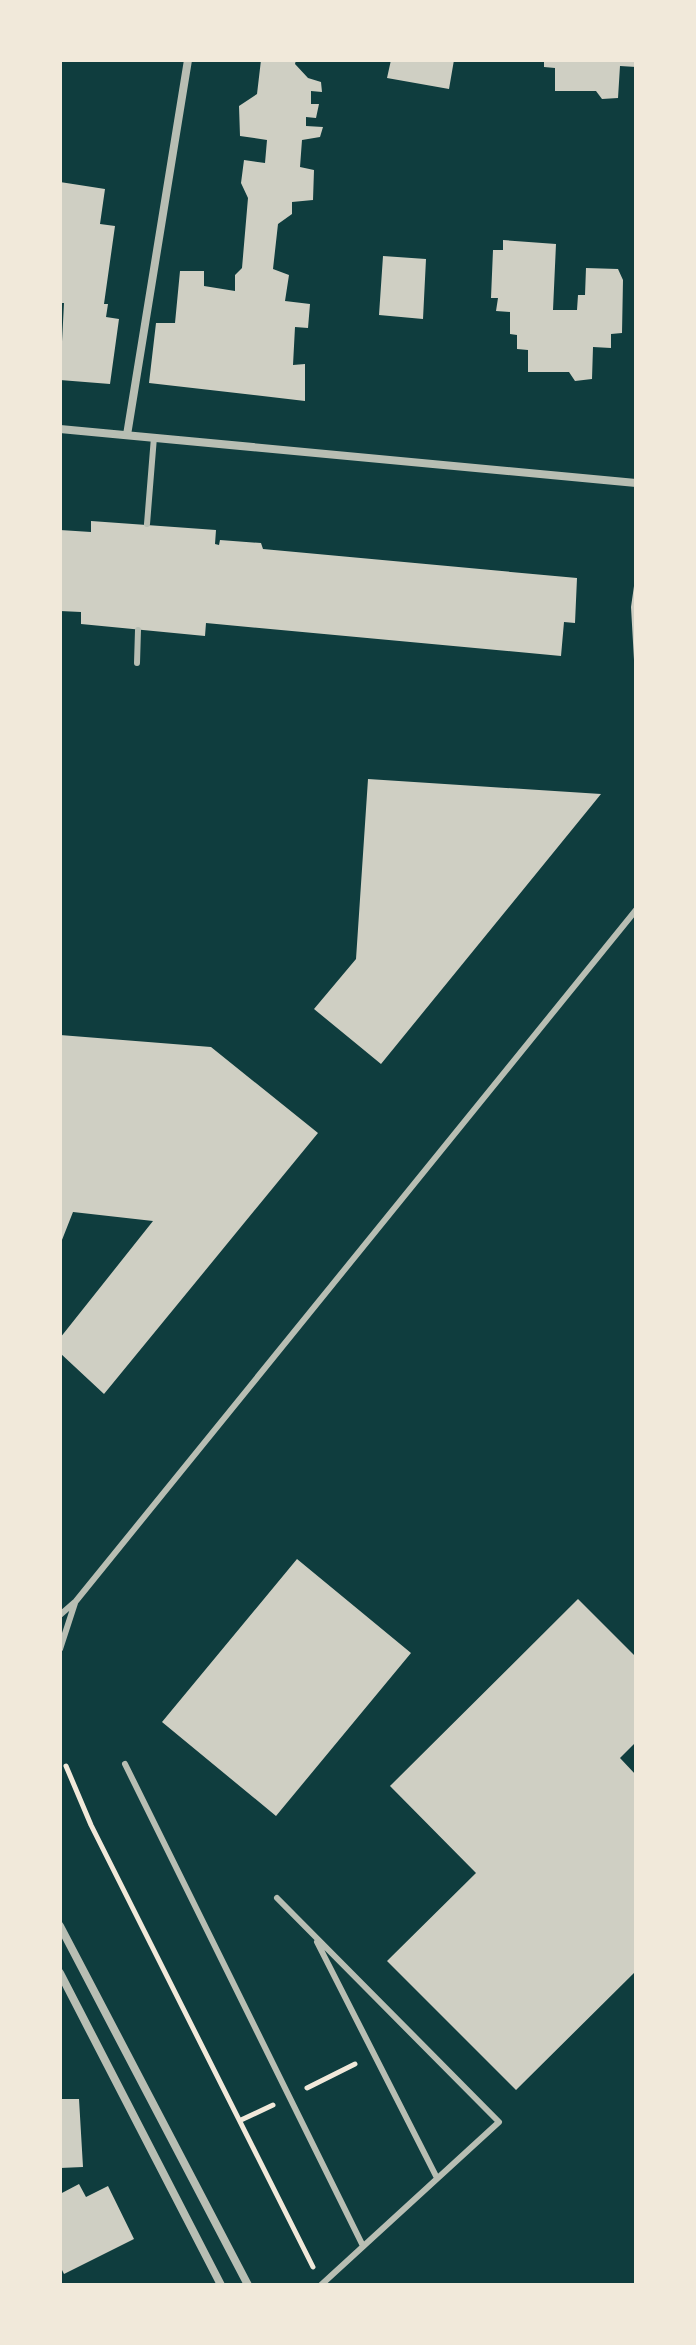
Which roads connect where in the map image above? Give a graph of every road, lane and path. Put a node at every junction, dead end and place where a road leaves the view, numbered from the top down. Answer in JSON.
{"nodes":[{"id":1,"x":188,"y":60,"type":"edge"},
{"id":2,"x":60,"y":429,"type":"edge"},
{"id":3,"x":127,"y":435,"type":"junction"},
{"id":4,"x":154,"y":437,"type":"junction"},
{"id":5,"x":636,"y":483,"type":"edge"},
{"id":6,"x":147,"y":524,"type":"dead end"},
{"id":7,"x":138,"y":630,"type":"dead end"},
{"id":8,"x":137,"y":663,"type":"dead end"},
{"id":9,"x":636,"y":910,"type":"edge"},
{"id":10,"x":76,"y":1601,"type":"junction"},
{"id":11,"x":60,"y":1615,"type":"edge"},
{"id":12,"x":60,"y":1649,"type":"edge"},
{"id":13,"x":125,"y":1764,"type":"dead end"},
{"id":14,"x":66,"y":1766,"type":"dead end"},
{"id":15,"x":277,"y":1898,"type":"dead end"},
{"id":16,"x":60,"y":1926,"type":"edge"},
{"id":17,"x":314,"y":1935,"type":"junction"},
{"id":18,"x":60,"y":1973,"type":"edge"},
{"id":19,"x":374,"y":2054,"type":"junction"},
{"id":20,"x":289,"y":2097,"type":"junction"},
{"id":21,"x":241,"y":2120,"type":"junction"},
{"id":22,"x":437,"y":2178,"type":"junction"},
{"id":23,"x":363,"y":2246,"type":"junction"},
{"id":24,"x":221,"y":2285,"type":"edge"},
{"id":25,"x":248,"y":2285,"type":"edge"},
{"id":26,"x":321,"y":2285,"type":"edge"}],
"edges":[{"from":1,"to":3,"type":"street"},
{"from":2,"to":3,"type":"street"},
{"from":3,"to":4,"type":"street"},
{"from":4,"to":5,"type":"street"},
{"from":4,"to":6,"type":"lane"},
{"from":7,"to":8,"type":"lane"},
{"from":9,"to":10,"type":"lane"},
{"from":10,"to":11,"type":"lane"},
{"from":10,"to":12,"type":"lane"},
{"from":13,"to":20,"type":"lane"},
{"from":14,"to":21,"type":"path"},
{"from":15,"to":17,"type":"lane"},
{"from":16,"to":25,"type":"street"},
{"from":17,"to":19,"type":"lane"},
{"from":17,"to":22,"type":"lane"},
{"from":18,"to":24,"type":"street"},
{"from":19,"to":20,"type":"path"},
{"from":19,"to":22,"type":"lane"},
{"from":20,"to":21,"type":"path"},
{"from":20,"to":23,"type":"lane"},
{"from":21,"to":26,"type":"path"},
{"from":22,"to":23,"type":"lane"},
{"from":23,"to":26,"type":"lane"}]}
